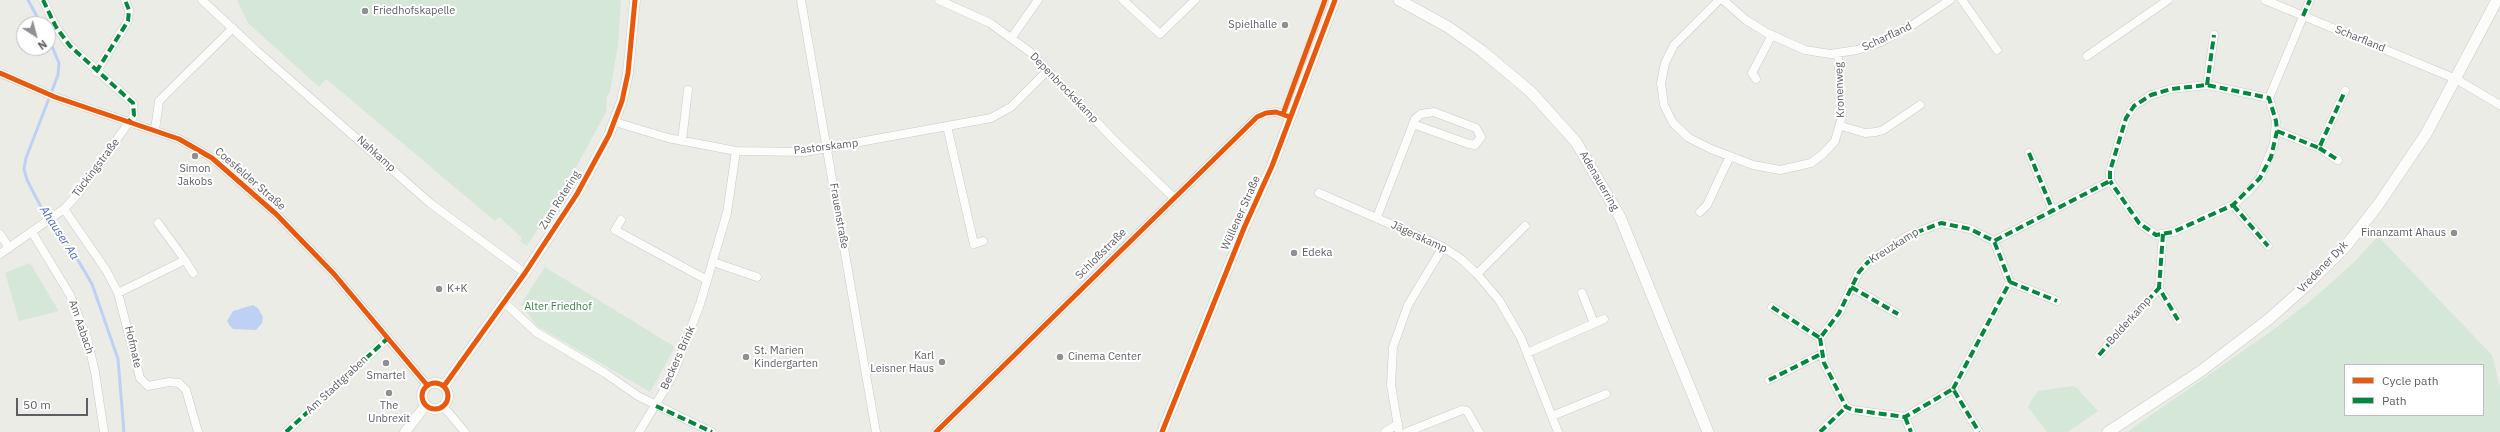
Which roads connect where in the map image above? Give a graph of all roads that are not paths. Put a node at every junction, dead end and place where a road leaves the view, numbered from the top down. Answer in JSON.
{"nodes":[{"id":1,"x":43,"y":0,"type":"edge"},
{"id":2,"x":125,"y":0,"type":"edge"},
{"id":3,"x":202,"y":0,"type":"edge"},
{"id":4,"x":635,"y":0,"type":"edge"},
{"id":5,"x":801,"y":0,"type":"edge"},
{"id":6,"x":939,"y":0,"type":"edge"},
{"id":7,"x":1038,"y":0,"type":"edge"},
{"id":8,"x":1123,"y":0,"type":"edge"},
{"id":9,"x":1195,"y":0,"type":"edge"},
{"id":10,"x":1335,"y":0,"type":"edge"},
{"id":11,"x":1399,"y":0,"type":"edge"},
{"id":12,"x":1719,"y":0,"type":"edge"},
{"id":13,"x":1723,"y":0,"type":"edge"},
{"id":14,"x":1950,"y":0,"type":"edge"},
{"id":15,"x":1962,"y":0,"type":"edge"},
{"id":16,"x":2168,"y":0,"type":"edge"},
{"id":17,"x":2264,"y":0,"type":"edge"},
{"id":18,"x":2310,"y":0,"type":"edge"},
{"id":19,"x":2497,"y":0,"type":"edge"},
{"id":20,"x":2303,"y":16,"type":"junction"},
{"id":21,"x":233,"y":28,"type":"junction"},
{"id":22,"x":1772,"y":35,"type":"junction"},
{"id":23,"x":2214,"y":35,"type":"dead end"},
{"id":24,"x":1012,"y":37,"type":"junction"},
{"id":25,"x":1997,"y":50,"type":"dead end"},
{"id":26,"x":1838,"y":54,"type":"junction"},
{"id":27,"x":2087,"y":56,"type":"dead end"},
{"id":28,"x":1048,"y":70,"type":"junction"},
{"id":29,"x":96,"y":72,"type":"junction"},
{"id":30,"x":0,"y":73,"type":"edge"},
{"id":31,"x":1756,"y":79,"type":"dead end"},
{"id":32,"x":2456,"y":79,"type":"junction"},
{"id":33,"x":2207,"y":84,"type":"junction"},
{"id":34,"x":688,"y":90,"type":"dead end"},
{"id":35,"x":2345,"y":92,"type":"dead end"},
{"id":36,"x":2268,"y":98,"type":"junction"},
{"id":37,"x":1920,"y":105,"type":"dead end"},
{"id":38,"x":2500,"y":105,"type":"edge"},
{"id":39,"x":1290,"y":117,"type":"junction"},
{"id":40,"x":129,"y":121,"type":"junction"},
{"id":41,"x":615,"y":122,"type":"junction"},
{"id":42,"x":1413,"y":124,"type":"junction"},
{"id":43,"x":947,"y":126,"type":"junction"},
{"id":44,"x":1841,"y":126,"type":"junction"},
{"id":45,"x":155,"y":130,"type":"junction"},
{"id":46,"x":2277,"y":131,"type":"junction"},
{"id":47,"x":682,"y":141,"type":"junction"},
{"id":48,"x":2319,"y":148,"type":"junction"},
{"id":49,"x":827,"y":149,"type":"junction"},
{"id":50,"x":736,"y":152,"type":"junction"},
{"id":51,"x":2029,"y":153,"type":"dead end"},
{"id":52,"x":1730,"y":156,"type":"junction"},
{"id":53,"x":2338,"y":160,"type":"dead end"},
{"id":54,"x":2110,"y":181,"type":"junction"},
{"id":55,"x":1319,"y":193,"type":"dead end"},
{"id":56,"x":1173,"y":197,"type":"junction"},
{"id":57,"x":2233,"y":205,"type":"junction"},
{"id":58,"x":60,"y":211,"type":"junction"},
{"id":59,"x":2053,"y":211,"type":"junction"},
{"id":60,"x":1700,"y":212,"type":"dead end"},
{"id":61,"x":1377,"y":217,"type":"junction"},
{"id":62,"x":621,"y":220,"type":"dead end"},
{"id":63,"x":158,"y":223,"type":"dead end"},
{"id":64,"x":1525,"y":226,"type":"dead end"},
{"id":65,"x":32,"y":232,"type":"junction"},
{"id":66,"x":0,"y":234,"type":"edge"},
{"id":67,"x":2163,"y":234,"type":"junction"},
{"id":68,"x":983,"y":241,"type":"dead end"},
{"id":69,"x":1994,"y":241,"type":"junction"},
{"id":70,"x":2268,"y":246,"type":"dead end"},
{"id":71,"x":1443,"y":247,"type":"junction"},
{"id":72,"x":9,"y":248,"type":"junction"},
{"id":73,"x":0,"y":254,"type":"edge"},
{"id":74,"x":184,"y":260,"type":"junction"},
{"id":75,"x":713,"y":262,"type":"junction"},
{"id":76,"x":193,"y":273,"type":"dead end"},
{"id":77,"x":525,"y":273,"type":"junction"},
{"id":78,"x":1477,"y":274,"type":"junction"},
{"id":79,"x":757,"y":277,"type":"dead end"},
{"id":80,"x":707,"y":280,"type":"junction"},
{"id":81,"x":2010,"y":282,"type":"junction"},
{"id":82,"x":1851,"y":287,"type":"junction"},
{"id":83,"x":2159,"y":288,"type":"junction"},
{"id":84,"x":118,"y":293,"type":"junction"},
{"id":85,"x":1582,"y":293,"type":"dead end"},
{"id":86,"x":2056,"y":302,"type":"dead end"},
{"id":87,"x":505,"y":303,"type":"junction"},
{"id":88,"x":1772,"y":307,"type":"dead end"},
{"id":89,"x":1898,"y":314,"type":"dead end"},
{"id":90,"x":1604,"y":319,"type":"dead end"},
{"id":91,"x":2178,"y":320,"type":"dead end"},
{"id":92,"x":1594,"y":323,"type":"junction"},
{"id":93,"x":388,"y":338,"type":"junction"},
{"id":94,"x":1820,"y":338,"type":"junction"},
{"id":95,"x":1527,"y":353,"type":"junction"},
{"id":96,"x":1821,"y":354,"type":"junction"},
{"id":97,"x":2099,"y":355,"type":"dead end"},
{"id":98,"x":1769,"y":380,"type":"dead end"},
{"id":99,"x":427,"y":385,"type":"junction"},
{"id":100,"x":444,"y":386,"type":"junction"},
{"id":101,"x":1952,"y":389,"type":"junction"},
{"id":102,"x":1606,"y":394,"type":"dead end"},
{"id":103,"x":425,"y":406,"type":"junction"},
{"id":104,"x":443,"y":406,"type":"junction"},
{"id":105,"x":656,"y":406,"type":"junction"},
{"id":106,"x":1846,"y":407,"type":"junction"},
{"id":107,"x":1552,"y":416,"type":"junction"},
{"id":108,"x":1905,"y":417,"type":"junction"},
{"id":109,"x":1399,"y":428,"type":"edge"},
{"id":110,"x":104,"y":432,"type":"edge"},
{"id":111,"x":198,"y":432,"type":"edge"},
{"id":112,"x":286,"y":432,"type":"edge"},
{"id":113,"x":405,"y":432,"type":"edge"},
{"id":114,"x":465,"y":432,"type":"edge"},
{"id":115,"x":639,"y":432,"type":"edge"},
{"id":116,"x":712,"y":432,"type":"edge"},
{"id":117,"x":876,"y":432,"type":"edge"},
{"id":118,"x":936,"y":432,"type":"edge"},
{"id":119,"x":1162,"y":432,"type":"edge"},
{"id":120,"x":1385,"y":432,"type":"edge"},
{"id":121,"x":1407,"y":432,"type":"edge"},
{"id":122,"x":1479,"y":432,"type":"edge"},
{"id":123,"x":1558,"y":432,"type":"edge"},
{"id":124,"x":1708,"y":432,"type":"edge"},
{"id":125,"x":1820,"y":432,"type":"edge"},
{"id":126,"x":1910,"y":432,"type":"edge"},
{"id":127,"x":1979,"y":432,"type":"edge"},
{"id":128,"x":2108,"y":432,"type":"edge"}],
"edges":[{"from":1,"to":29,"type":"street"},
{"from":2,"to":29,"type":"street"},
{"from":3,"to":21,"type":"street","name":"Nahkamp"},
{"from":4,"to":41,"type":"street","name":"Zum Rotering"},
{"from":5,"to":49,"type":"street","name":"Frauenstraße"},
{"from":6,"to":24,"type":"street","name":"Depenbrockskamp"},
{"from":7,"to":24,"type":"street"},
{"from":8,"to":9,"type":"street"},
{"from":10,"to":39,"type":"street","name":"Wüllener Straße"},
{"from":11,"to":124,"type":"main road","name":"Adenauerring"},
{"from":12,"to":52,"type":"street","name":"Kronenweg"},
{"from":13,"to":22,"type":"street","name":"Scharfland"},
{"from":14,"to":26,"type":"street","name":"Scharfland"},
{"from":15,"to":25,"type":"street"},
{"from":16,"to":27,"type":"street"},
{"from":17,"to":20,"type":"street","name":"Scharfland"},
{"from":18,"to":20,"type":"street"},
{"from":19,"to":32,"type":"main road","name":"Vredener Dyk"},
{"from":20,"to":32,"type":"street","name":"Scharfland"},
{"from":20,"to":36,"type":"street"},
{"from":21,"to":45,"type":"street"},
{"from":21,"to":77,"type":"street","name":"Nahkamp"},
{"from":22,"to":26,"type":"street","name":"Scharfland"},
{"from":22,"to":31,"type":"street"},
{"from":23,"to":33,"type":"street"},
{"from":24,"to":28,"type":"street","name":"Depenbrockskamp"},
{"from":26,"to":44,"type":"street","name":"Kronenweg"},
{"from":28,"to":43,"type":"street","name":"Pastorskamp"},
{"from":28,"to":56,"type":"street","name":"Depenbrockskamp"},
{"from":29,"to":40,"type":"street"},
{"from":30,"to":40,"type":"street","name":"Coesfelder Straße"},
{"from":32,"to":38,"type":"street","name":"Scharfland"},
{"from":32,"to":128,"type":"main road","name":"Vredener Dyk"},
{"from":33,"to":36,"type":"street"},
{"from":33,"to":54,"type":"street"},
{"from":34,"to":47,"type":"street"},
{"from":35,"to":48,"type":"street"},
{"from":36,"to":46,"type":"street"},
{"from":37,"to":44,"type":"street","name":"Kronenweg"},
{"from":39,"to":56,"type":"street","name":"Schloßstraße"},
{"from":39,"to":119,"type":"street","name":"Wüllener Straße"},
{"from":40,"to":45,"type":"street","name":"Coesfelder Straße"},
{"from":40,"to":58,"type":"street","name":"Tückingstraße"},
{"from":41,"to":47,"type":"street","name":"Pastorskamp"},
{"from":41,"to":77,"type":"street","name":"Zum Rotering"},
{"from":42,"to":42,"type":"street"},
{"from":42,"to":61,"type":"street","name":"Jägerskamp"},
{"from":43,"to":49,"type":"street","name":"Pastorskamp"},
{"from":43,"to":68,"type":"street"},
{"from":44,"to":52,"type":"street","name":"Kronenweg"},
{"from":45,"to":93,"type":"street","name":"Coesfelder Straße"},
{"from":46,"to":48,"type":"street"},
{"from":46,"to":57,"type":"street"},
{"from":47,"to":50,"type":"street","name":"Pastorskamp"},
{"from":48,"to":53,"type":"street"},
{"from":49,"to":50,"type":"street","name":"Pastorskamp"},
{"from":49,"to":117,"type":"street","name":"Frauenstraße"},
{"from":50,"to":75,"type":"street","name":"Beckers Brink"},
{"from":51,"to":59,"type":"street"},
{"from":52,"to":60,"type":"street"},
{"from":54,"to":59,"type":"street"},
{"from":54,"to":67,"type":"street"},
{"from":55,"to":61,"type":"street","name":"Jägerskamp"},
{"from":56,"to":118,"type":"street","name":"Schloßstraße"},
{"from":57,"to":67,"type":"street"},
{"from":57,"to":70,"type":"street"},
{"from":58,"to":65,"type":"street","name":"Tückingstraße"},
{"from":58,"to":84,"type":"street","name":"Hofmate"},
{"from":59,"to":69,"type":"street"},
{"from":61,"to":71,"type":"street","name":"Jägerskamp"},
{"from":62,"to":80,"type":"street"},
{"from":63,"to":74,"type":"street"},
{"from":64,"to":78,"type":"street"},
{"from":65,"to":72,"type":"street","name":"Tückingstraße"},
{"from":65,"to":110,"type":"street","name":"Am Aabach"},
{"from":66,"to":72,"type":"street"},
{"from":67,"to":83,"type":"street","name":"Bolderkamp"},
{"from":69,"to":81,"type":"street"},
{"from":69,"to":82,"type":"street","name":"Kreuzkamp"},
{"from":71,"to":78,"type":"street","name":"Jägerskamp"},
{"from":71,"to":109,"type":"street"},
{"from":72,"to":73,"type":"street","name":"Tückingstraße"},
{"from":74,"to":76,"type":"street"},
{"from":74,"to":84,"type":"street"},
{"from":75,"to":79,"type":"street"},
{"from":75,"to":80,"type":"street","name":"Beckers Brink"},
{"from":77,"to":87,"type":"street","name":"Zum Rotering"},
{"from":78,"to":95,"type":"street","name":"Jägerskamp"},
{"from":80,"to":105,"type":"street","name":"Beckers Brink"},
{"from":81,"to":86,"type":"street"},
{"from":81,"to":101,"type":"street"},
{"from":82,"to":89,"type":"street"},
{"from":82,"to":94,"type":"street","name":"Kreuzkamp"},
{"from":83,"to":91,"type":"street","name":"Bolderkamp"},
{"from":83,"to":97,"type":"street","name":"Bolderkamp"},
{"from":84,"to":111,"type":"street","name":"Hofmate"},
{"from":85,"to":92,"type":"street"},
{"from":87,"to":100,"type":"street","name":"Zum Rotering"},
{"from":87,"to":105,"type":"street"},
{"from":88,"to":94,"type":"street"},
{"from":90,"to":92,"type":"street"},
{"from":92,"to":95,"type":"street"},
{"from":93,"to":99,"type":"street","name":"Coesfelder Straße"},
{"from":93,"to":112,"type":"street","name":"Am Stadtgraben"},
{"from":94,"to":96,"type":"street"},
{"from":95,"to":107,"type":"street","name":"Jägerskamp"},
{"from":96,"to":98,"type":"street"},
{"from":96,"to":106,"type":"street"},
{"from":99,"to":100,"type":"street"},
{"from":99,"to":103,"type":"street"},
{"from":100,"to":104,"type":"street"},
{"from":101,"to":108,"type":"street"},
{"from":101,"to":127,"type":"street"},
{"from":102,"to":107,"type":"street"},
{"from":103,"to":104,"type":"street"},
{"from":103,"to":113,"type":"street"},
{"from":104,"to":114,"type":"street"},
{"from":105,"to":115,"type":"street","name":"Beckers Brink"},
{"from":105,"to":116,"type":"street"},
{"from":106,"to":108,"type":"street"},
{"from":106,"to":125,"type":"street"},
{"from":107,"to":123,"type":"street","name":"Jägerskamp"},
{"from":108,"to":126,"type":"street"},
{"from":109,"to":120,"type":"street"},
{"from":121,"to":122,"type":"street"}]}
